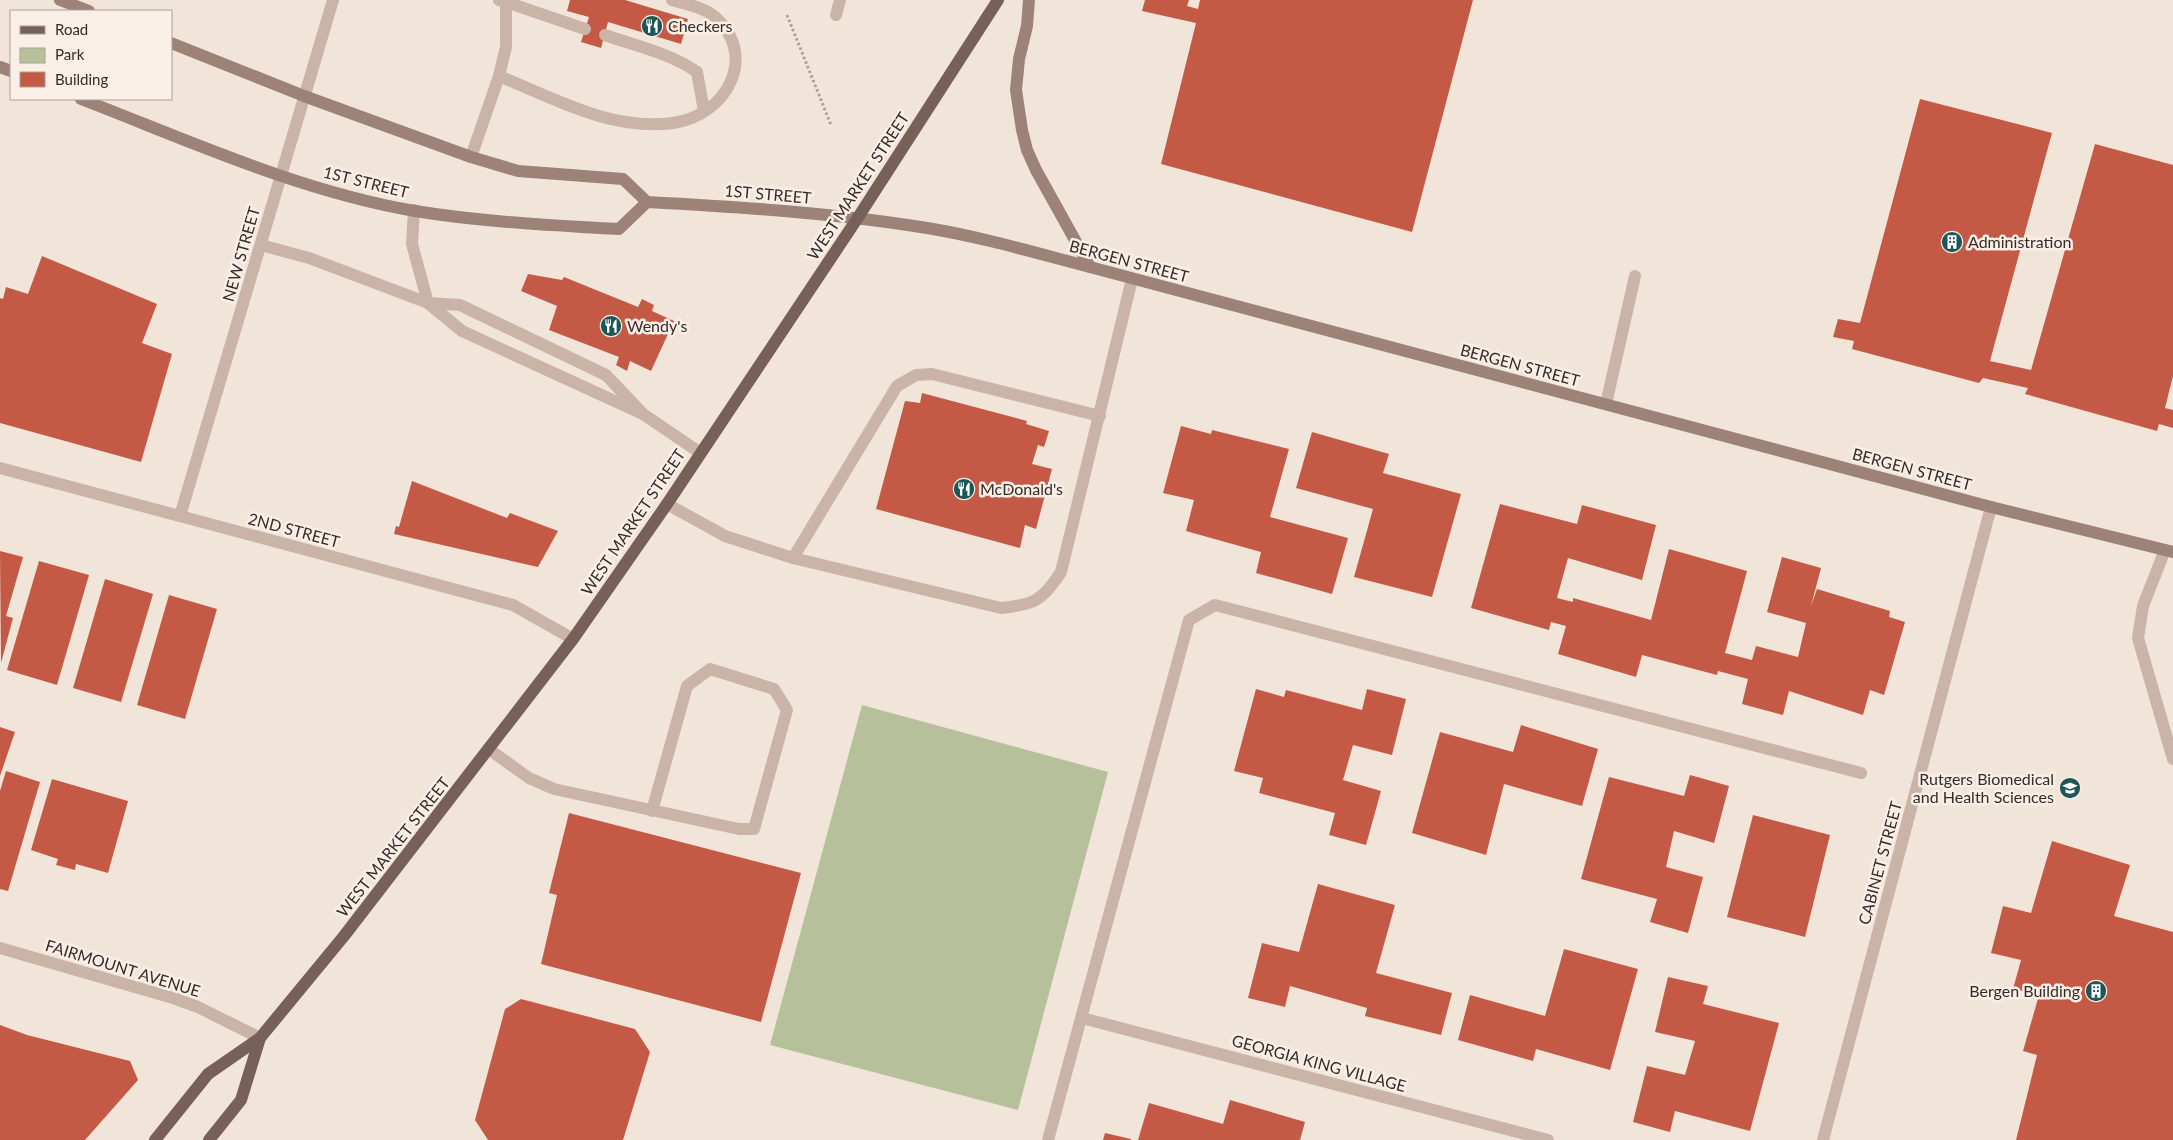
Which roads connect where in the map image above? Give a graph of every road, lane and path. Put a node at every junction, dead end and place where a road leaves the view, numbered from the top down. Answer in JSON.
{"nodes":[{"id":1,"x":60,"y":0,"type":"edge"},
{"id":2,"x":333,"y":0,"type":"edge"},
{"id":3,"x":672,"y":0,"type":"edge"},
{"id":4,"x":840,"y":0,"type":"edge"},
{"id":5,"x":998,"y":0,"type":"edge"},
{"id":6,"x":1029,"y":0,"type":"edge"},
{"id":7,"x":504,"y":1,"type":"edge"},
{"id":8,"x":86,"y":10,"type":"edge"},
{"id":9,"x":787,"y":15,"type":"dead end"},
{"id":10,"x":836,"y":15,"type":"dead end"},
{"id":11,"x":585,"y":29,"type":"dead end"},
{"id":12,"x":605,"y":35,"type":"dead end"},
{"id":13,"x":172,"y":44,"type":"edge"},
{"id":14,"x":500,"y":76,"type":"junction"},
{"id":15,"x":304,"y":96,"type":"junction"},
{"id":16,"x":85,"y":100,"type":"edge"},
{"id":17,"x":704,"y":111,"type":"junction"},
{"id":18,"x":831,"y":125,"type":"dead end"},
{"id":19,"x":471,"y":157,"type":"junction"},
{"id":20,"x":280,"y":176,"type":"junction"},
{"id":21,"x":647,"y":202,"type":"junction"},
{"id":22,"x":414,"y":210,"type":"junction"},
{"id":23,"x":857,"y":219,"type":"junction"},
{"id":24,"x":261,"y":245,"type":"junction"},
{"id":25,"x":1090,"y":267,"type":"junction"},
{"id":26,"x":1635,"y":276,"type":"dead end"},
{"id":27,"x":1132,"y":279,"type":"junction"},
{"id":28,"x":428,"y":303,"type":"junction"},
{"id":29,"x":1606,"y":404,"type":"junction"},
{"id":30,"x":643,"y":414,"type":"junction"},
{"id":31,"x":1100,"y":416,"type":"junction"},
{"id":32,"x":700,"y":452,"type":"junction"},
{"id":33,"x":0,"y":468,"type":"edge"},
{"id":34,"x":667,"y":504,"type":"junction"},
{"id":35,"x":1991,"y":506,"type":"junction"},
{"id":36,"x":180,"y":516,"type":"junction"},
{"id":37,"x":2169,"y":551,"type":"edge"},
{"id":38,"x":793,"y":558,"type":"junction"},
{"id":39,"x":573,"y":640,"type":"junction"},
{"id":40,"x":490,"y":750,"type":"junction"},
{"id":41,"x":2173,"y":759,"type":"edge"},
{"id":42,"x":1861,"y":773,"type":"dead end"},
{"id":43,"x":652,"y":811,"type":"junction"},
{"id":44,"x":0,"y":948,"type":"edge"},
{"id":45,"x":1082,"y":1018,"type":"junction"},
{"id":46,"x":260,"y":1038,"type":"junction"},
{"id":47,"x":155,"y":1140,"type":"edge"},
{"id":48,"x":209,"y":1140,"type":"edge"},
{"id":49,"x":1048,"y":1140,"type":"edge"},
{"id":50,"x":1548,"y":1140,"type":"edge"},
{"id":51,"x":1823,"y":1140,"type":"edge"}],
"edges":[{"from":1,"to":8,"type":"main road"},
{"from":2,"to":15,"type":"street","name":"NEW STREET"},
{"from":3,"to":17,"type":"street"},
{"from":4,"to":10,"type":"street"},
{"from":5,"to":23,"type":"main road","name":"WEST MARKET STREET"},
{"from":6,"to":25,"type":"main road"},
{"from":7,"to":11,"type":"street"},
{"from":7,"to":14,"type":"street"},
{"from":9,"to":18,"type":"path"},
{"from":12,"to":17,"type":"street"},
{"from":13,"to":15,"type":"main road"},
{"from":14,"to":17,"type":"street"},
{"from":14,"to":19,"type":"street"},
{"from":15,"to":19,"type":"main road"},
{"from":15,"to":20,"type":"street","name":"NEW STREET"},
{"from":16,"to":20,"type":"main road","name":"1ST STREET"},
{"from":19,"to":21,"type":"main road"},
{"from":20,"to":22,"type":"main road","name":"1ST STREET"},
{"from":20,"to":24,"type":"street","name":"NEW STREET"},
{"from":21,"to":22,"type":"main road","name":"1ST STREET"},
{"from":21,"to":23,"type":"main road","name":"1ST STREET"},
{"from":22,"to":28,"type":"street"},
{"from":23,"to":25,"type":"main road","name":"BERGEN STREET"},
{"from":23,"to":32,"type":"main road","name":"WEST MARKET STREET"},
{"from":24,"to":28,"type":"street"},
{"from":24,"to":36,"type":"street","name":"NEW STREET"},
{"from":25,"to":27,"type":"main road","name":"BERGEN STREET"},
{"from":26,"to":29,"type":"street"},
{"from":27,"to":29,"type":"main road","name":"BERGEN STREET"},
{"from":27,"to":31,"type":"street"},
{"from":28,"to":30,"type":"street"},
{"from":28,"to":30,"type":"street"},
{"from":29,"to":35,"type":"main road","name":"BERGEN STREET"},
{"from":30,"to":32,"type":"street"},
{"from":31,"to":38,"type":"street"},
{"from":31,"to":38,"type":"street"},
{"from":32,"to":34,"type":"main road","name":"WEST MARKET STREET"},
{"from":33,"to":36,"type":"street","name":"2ND STREET"},
{"from":34,"to":38,"type":"street"},
{"from":34,"to":39,"type":"main road","name":"WEST MARKET STREET"},
{"from":35,"to":37,"type":"main road","name":"BERGEN STREET"},
{"from":35,"to":51,"type":"street","name":"CABINET STREET"},
{"from":36,"to":39,"type":"street","name":"2ND STREET"},
{"from":37,"to":41,"type":"street"},
{"from":39,"to":40,"type":"main road","name":"WEST MARKET STREET"},
{"from":40,"to":43,"type":"street"},
{"from":40,"to":46,"type":"main road","name":"WEST MARKET STREET"},
{"from":42,"to":45,"type":"street"},
{"from":43,"to":43,"type":"street"},
{"from":44,"to":46,"type":"street","name":"FAIRMOUNT AVENUE"},
{"from":45,"to":49,"type":"street"},
{"from":45,"to":50,"type":"street","name":"GEORGIA KING VILLAGE"},
{"from":46,"to":47,"type":"main road","name":"WEST MARKET STREET"},
{"from":46,"to":48,"type":"main road","name":"WEST MARKET STREET"}]}
